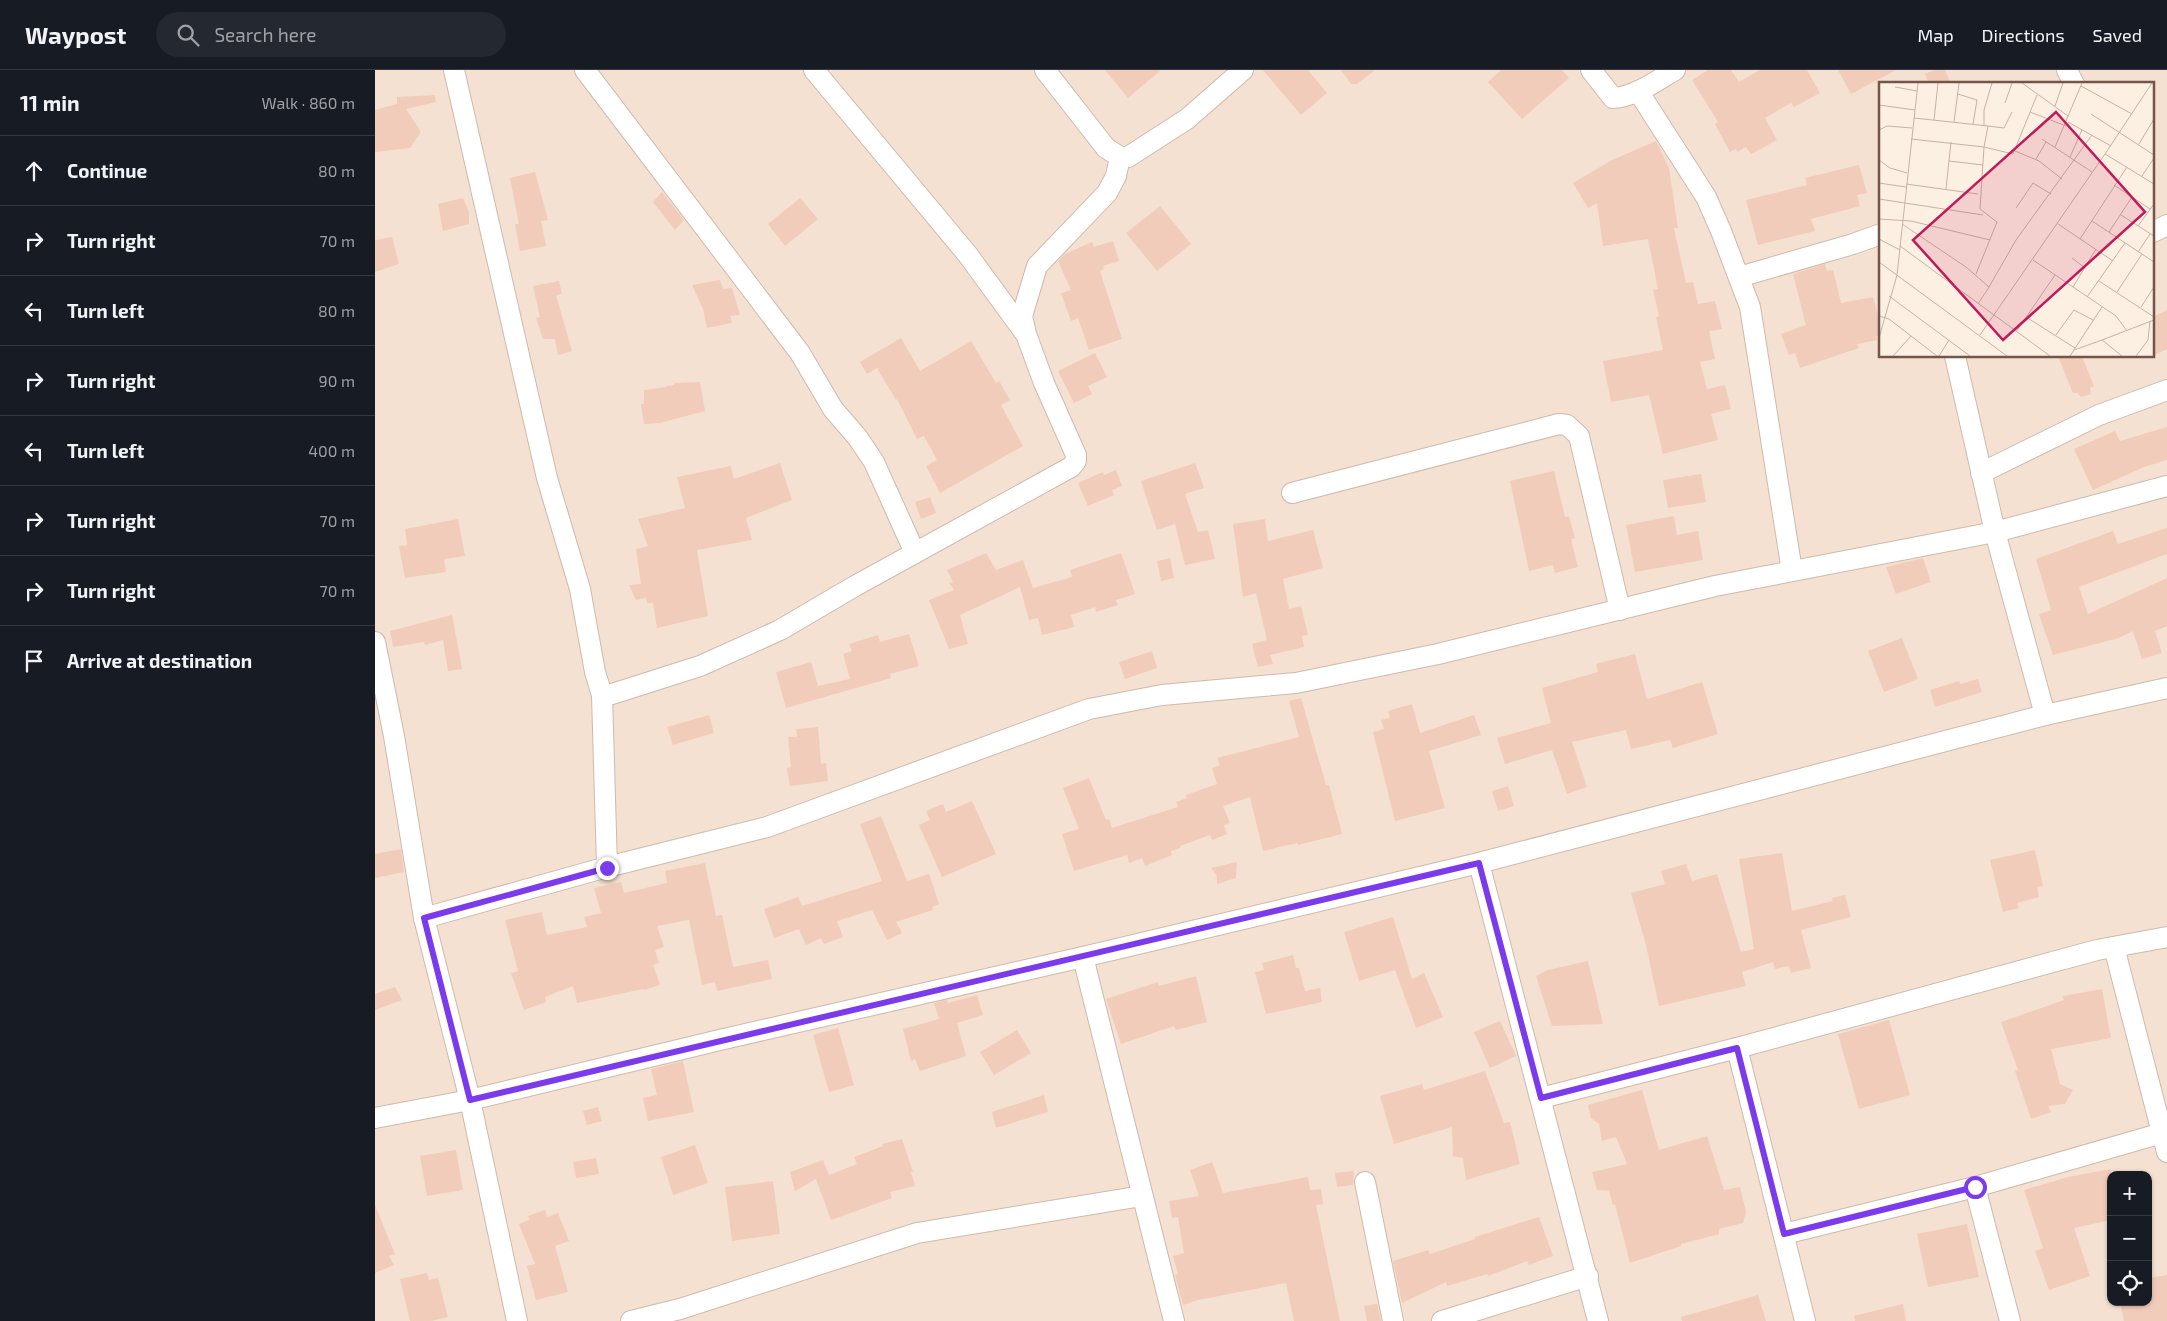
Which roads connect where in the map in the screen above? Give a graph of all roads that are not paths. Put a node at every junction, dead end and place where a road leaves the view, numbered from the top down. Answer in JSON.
{"nodes":[{"id":1,"x":454,"y":70,"type":"edge"},
{"id":2,"x":585,"y":70,"type":"edge"},
{"id":3,"x":814,"y":70,"type":"edge"},
{"id":4,"x":1045,"y":70,"type":"edge"},
{"id":5,"x":1243,"y":70,"type":"edge"},
{"id":6,"x":1591,"y":70,"type":"edge"},
{"id":7,"x":1675,"y":70,"type":"edge"},
{"id":8,"x":2067,"y":70,"type":"edge"},
{"id":9,"x":2073,"y":82,"type":"edge"},
{"id":10,"x":1639,"y":90,"type":"junction"},
{"id":11,"x":1120,"y":157,"type":"junction"},
{"id":12,"x":2167,"y":225,"type":"edge"},
{"id":13,"x":2155,"y":231,"type":"edge"},
{"id":14,"x":1879,"y":235,"type":"edge"},
{"id":15,"x":1739,"y":277,"type":"junction"},
{"id":16,"x":1026,"y":334,"type":"junction"},
{"id":17,"x":1955,"y":358,"type":"edge"},
{"id":18,"x":2167,"y":390,"type":"edge"},
{"id":19,"x":1981,"y":473,"type":"junction"},
{"id":20,"x":2167,"y":486,"type":"edge"},
{"id":21,"x":1292,"y":493,"type":"dead end"},
{"id":22,"x":1995,"y":532,"type":"junction"},
{"id":23,"x":915,"y":553,"type":"junction"},
{"id":24,"x":1791,"y":571,"type":"junction"},
{"id":25,"x":1620,"y":610,"type":"junction"},
{"id":26,"x":375,"y":642,"type":"edge"},
{"id":27,"x":2167,"y":688,"type":"edge"},
{"id":28,"x":602,"y":695,"type":"junction"},
{"id":29,"x":2045,"y":715,"type":"junction"},
{"id":30,"x":1479,"y":863,"type":"junction"},
{"id":31,"x":607,"y":868,"type":"junction"},
{"id":32,"x":424,"y":918,"type":"junction"},
{"id":33,"x":2167,"y":937,"type":"edge"},
{"id":34,"x":2114,"y":947,"type":"junction"},
{"id":35,"x":1083,"y":957,"type":"junction"},
{"id":36,"x":1737,"y":1048,"type":"junction"},
{"id":37,"x":1541,"y":1098,"type":"junction"},
{"id":38,"x":470,"y":1100,"type":"junction"},
{"id":39,"x":375,"y":1118,"type":"edge"},
{"id":40,"x":2165,"y":1142,"type":"edge"},
{"id":41,"x":1365,"y":1182,"type":"dead end"},
{"id":42,"x":1975,"y":1187,"type":"junction"},
{"id":43,"x":1142,"y":1196,"type":"junction"},
{"id":44,"x":1784,"y":1234,"type":"junction"},
{"id":45,"x":1588,"y":1276,"type":"junction"},
{"id":46,"x":681,"y":1315,"type":"edge"},
{"id":47,"x":517,"y":1321,"type":"edge"},
{"id":48,"x":631,"y":1321,"type":"edge"},
{"id":49,"x":1174,"y":1321,"type":"edge"},
{"id":50,"x":1393,"y":1321,"type":"edge"},
{"id":51,"x":1442,"y":1321,"type":"edge"},
{"id":52,"x":1599,"y":1321,"type":"edge"},
{"id":53,"x":1805,"y":1321,"type":"edge"},
{"id":54,"x":2010,"y":1321,"type":"edge"}],
"edges":[{"from":1,"to":28,"type":"street"},
{"from":2,"to":23,"type":"street"},
{"from":3,"to":16,"type":"street"},
{"from":4,"to":11,"type":"street"},
{"from":5,"to":11,"type":"street"},
{"from":6,"to":10,"type":"street"},
{"from":7,"to":10,"type":"street"},
{"from":8,"to":9,"type":"street"},
{"from":10,"to":15,"type":"street"},
{"from":11,"to":16,"type":"street"},
{"from":12,"to":13,"type":"street"},
{"from":14,"to":15,"type":"street"},
{"from":15,"to":24,"type":"street"},
{"from":16,"to":23,"type":"street"},
{"from":17,"to":19,"type":"street"},
{"from":18,"to":19,"type":"street"},
{"from":19,"to":22,"type":"street"},
{"from":20,"to":22,"type":"street"},
{"from":21,"to":25,"type":"street"},
{"from":22,"to":24,"type":"street"},
{"from":22,"to":29,"type":"street"},
{"from":23,"to":28,"type":"street"},
{"from":24,"to":25,"type":"street"},
{"from":25,"to":31,"type":"street"},
{"from":26,"to":32,"type":"street"},
{"from":27,"to":29,"type":"street"},
{"from":28,"to":31,"type":"street"},
{"from":29,"to":30,"type":"street"},
{"from":30,"to":35,"type":"street"},
{"from":30,"to":37,"type":"street"},
{"from":31,"to":32,"type":"street"},
{"from":32,"to":38,"type":"street"},
{"from":33,"to":34,"type":"street"},
{"from":34,"to":36,"type":"street"},
{"from":34,"to":40,"type":"street"},
{"from":35,"to":38,"type":"street"},
{"from":35,"to":43,"type":"street"},
{"from":36,"to":37,"type":"street"},
{"from":36,"to":44,"type":"street"},
{"from":37,"to":45,"type":"street"},
{"from":38,"to":39,"type":"street"},
{"from":38,"to":47,"type":"street"},
{"from":40,"to":42,"type":"street"},
{"from":41,"to":50,"type":"street"},
{"from":42,"to":44,"type":"street"},
{"from":42,"to":54,"type":"street"},
{"from":43,"to":46,"type":"street"},
{"from":43,"to":49,"type":"street"},
{"from":44,"to":53,"type":"street"},
{"from":45,"to":51,"type":"street"},
{"from":45,"to":52,"type":"street"},
{"from":46,"to":48,"type":"street"}]}
